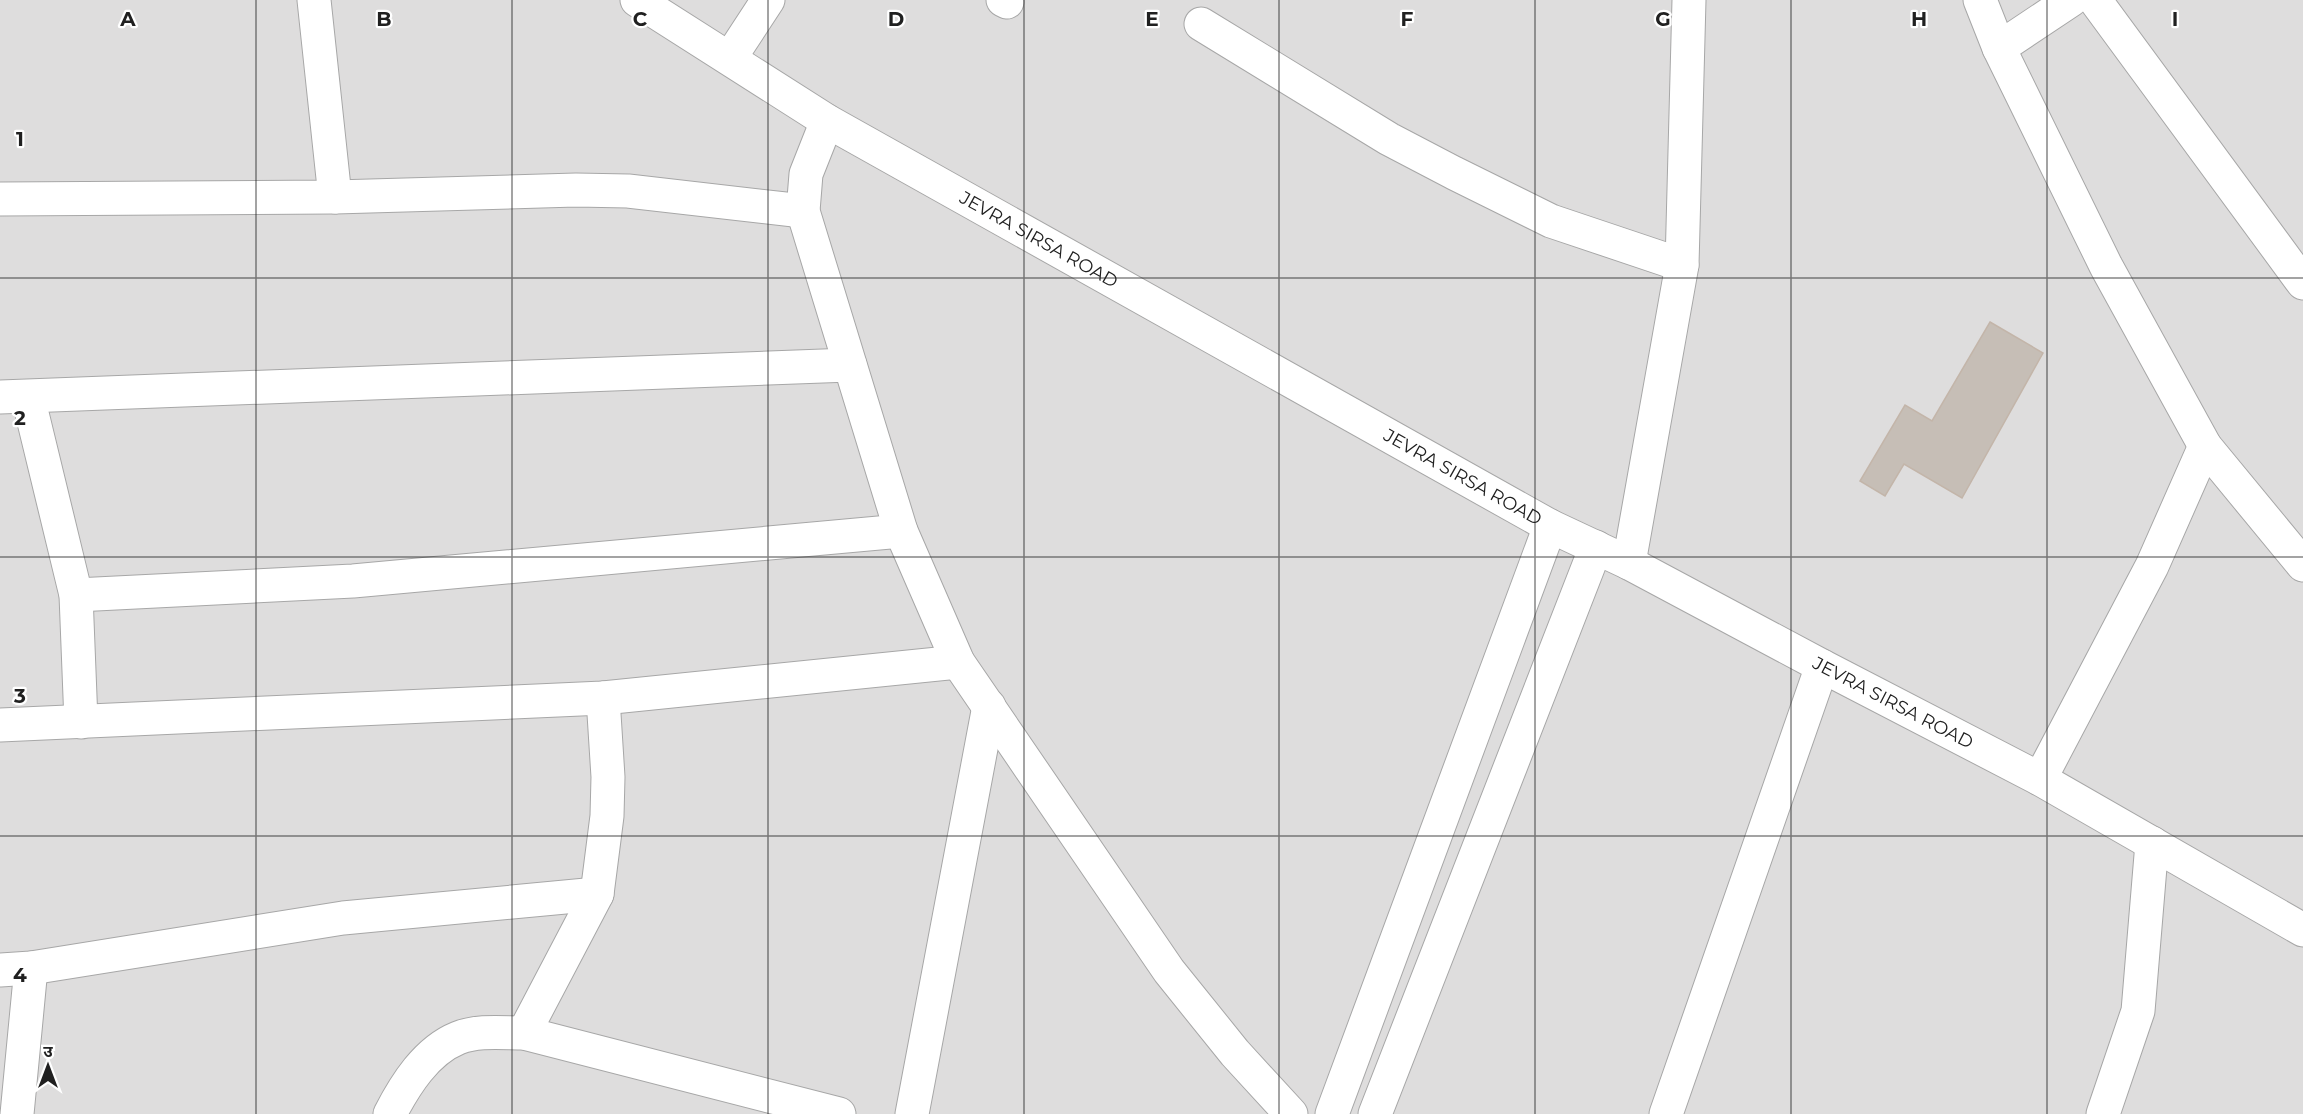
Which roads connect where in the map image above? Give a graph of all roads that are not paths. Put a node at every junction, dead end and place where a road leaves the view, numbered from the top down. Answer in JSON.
{"nodes":[{"id":1,"x":314,"y":0,"type":"edge"},
{"id":2,"x":637,"y":0,"type":"edge"},
{"id":3,"x":768,"y":0,"type":"edge"},
{"id":4,"x":1689,"y":0,"type":"edge"},
{"id":5,"x":1980,"y":0,"type":"edge"},
{"id":6,"x":2071,"y":0,"type":"edge"},
{"id":7,"x":2095,"y":0,"type":"edge"},
{"id":8,"x":1201,"y":24,"type":"dead end"},
{"id":9,"x":1999,"y":48,"type":"junction"},
{"id":10,"x":730,"y":58,"type":"junction"},
{"id":11,"x":827,"y":121,"type":"junction"},
{"id":12,"x":335,"y":197,"type":"junction"},
{"id":13,"x":0,"y":199,"type":"edge"},
{"id":14,"x":803,"y":212,"type":"junction"},
{"id":15,"x":1682,"y":265,"type":"junction"},
{"id":16,"x":2303,"y":283,"type":"edge"},
{"id":17,"x":850,"y":365,"type":"junction"},
{"id":18,"x":14,"y":397,"type":"edge"},
{"id":19,"x":2205,"y":446,"type":"junction"},
{"id":20,"x":1550,"y":526,"type":"junction"},
{"id":21,"x":901,"y":531,"type":"junction"},
{"id":22,"x":1596,"y":547,"type":"junction"},
{"id":23,"x":1629,"y":563,"type":"junction"},
{"id":24,"x":2303,"y":565,"type":"edge"},
{"id":25,"x":76,"y":595,"type":"junction"},
{"id":26,"x":958,"y":662,"type":"junction"},
{"id":27,"x":1822,"y":666,"type":"junction"},
{"id":28,"x":603,"y":698,"type":"junction"},
{"id":29,"x":989,"y":706,"type":"junction"},
{"id":30,"x":81,"y":722,"type":"junction"},
{"id":31,"x":0,"y":725,"type":"edge"},
{"id":32,"x":2040,"y":778,"type":"junction"},
{"id":33,"x":2152,"y":843,"type":"junction"},
{"id":34,"x":597,"y":894,"type":"junction"},
{"id":35,"x":2303,"y":930,"type":"edge"},
{"id":36,"x":16,"y":969,"type":"edge"},
{"id":37,"x":524,"y":1034,"type":"junction"},
{"id":38,"x":17,"y":1114,"type":"edge"},
{"id":39,"x":390,"y":1114,"type":"edge"},
{"id":40,"x":839,"y":1114,"type":"edge"},
{"id":41,"x":912,"y":1114,"type":"edge"},
{"id":42,"x":1291,"y":1114,"type":"edge"},
{"id":43,"x":1332,"y":1114,"type":"edge"},
{"id":44,"x":1375,"y":1114,"type":"edge"},
{"id":45,"x":1666,"y":1114,"type":"edge"},
{"id":46,"x":2103,"y":1114,"type":"edge"}],
"edges":[{"from":1,"to":12,"type":"street"},
{"from":2,"to":10,"type":"street","name":"JEVRA SIRSA ROAD"},
{"from":3,"to":10,"type":"street"},
{"from":4,"to":15,"type":"street"},
{"from":5,"to":9,"type":"street"},
{"from":6,"to":9,"type":"street"},
{"from":7,"to":16,"type":"street"},
{"from":8,"to":15,"type":"street"},
{"from":9,"to":19,"type":"street"},
{"from":10,"to":11,"type":"street","name":"JEVRA SIRSA ROAD"},
{"from":11,"to":14,"type":"street"},
{"from":11,"to":20,"type":"street","name":"JEVRA SIRSA ROAD"},
{"from":12,"to":13,"type":"street"},
{"from":12,"to":14,"type":"street"},
{"from":14,"to":17,"type":"street"},
{"from":15,"to":23,"type":"street"},
{"from":17,"to":18,"type":"street"},
{"from":17,"to":21,"type":"street"},
{"from":18,"to":25,"type":"street"},
{"from":19,"to":24,"type":"street"},
{"from":19,"to":32,"type":"street"},
{"from":20,"to":22,"type":"street","name":"JEVRA SIRSA ROAD"},
{"from":20,"to":43,"type":"street"},
{"from":21,"to":25,"type":"street"},
{"from":21,"to":26,"type":"street"},
{"from":22,"to":23,"type":"street","name":"JEVRA SIRSA ROAD"},
{"from":22,"to":44,"type":"street"},
{"from":23,"to":27,"type":"street","name":"JEVRA SIRSA ROAD"},
{"from":25,"to":30,"type":"street"},
{"from":26,"to":28,"type":"street"},
{"from":26,"to":29,"type":"street"},
{"from":27,"to":32,"type":"street","name":"JEVRA SIRSA ROAD"},
{"from":27,"to":45,"type":"street"},
{"from":28,"to":30,"type":"street"},
{"from":28,"to":34,"type":"street"},
{"from":29,"to":41,"type":"street"},
{"from":29,"to":42,"type":"street"},
{"from":30,"to":31,"type":"street"},
{"from":32,"to":33,"type":"street","name":"JEVRA SIRSA ROAD"},
{"from":33,"to":35,"type":"street","name":"JEVRA SIRSA ROAD"},
{"from":33,"to":46,"type":"street"},
{"from":34,"to":36,"type":"street"},
{"from":34,"to":37,"type":"street"},
{"from":36,"to":38,"type":"street"},
{"from":37,"to":39,"type":"street"},
{"from":37,"to":40,"type":"street"}]}
